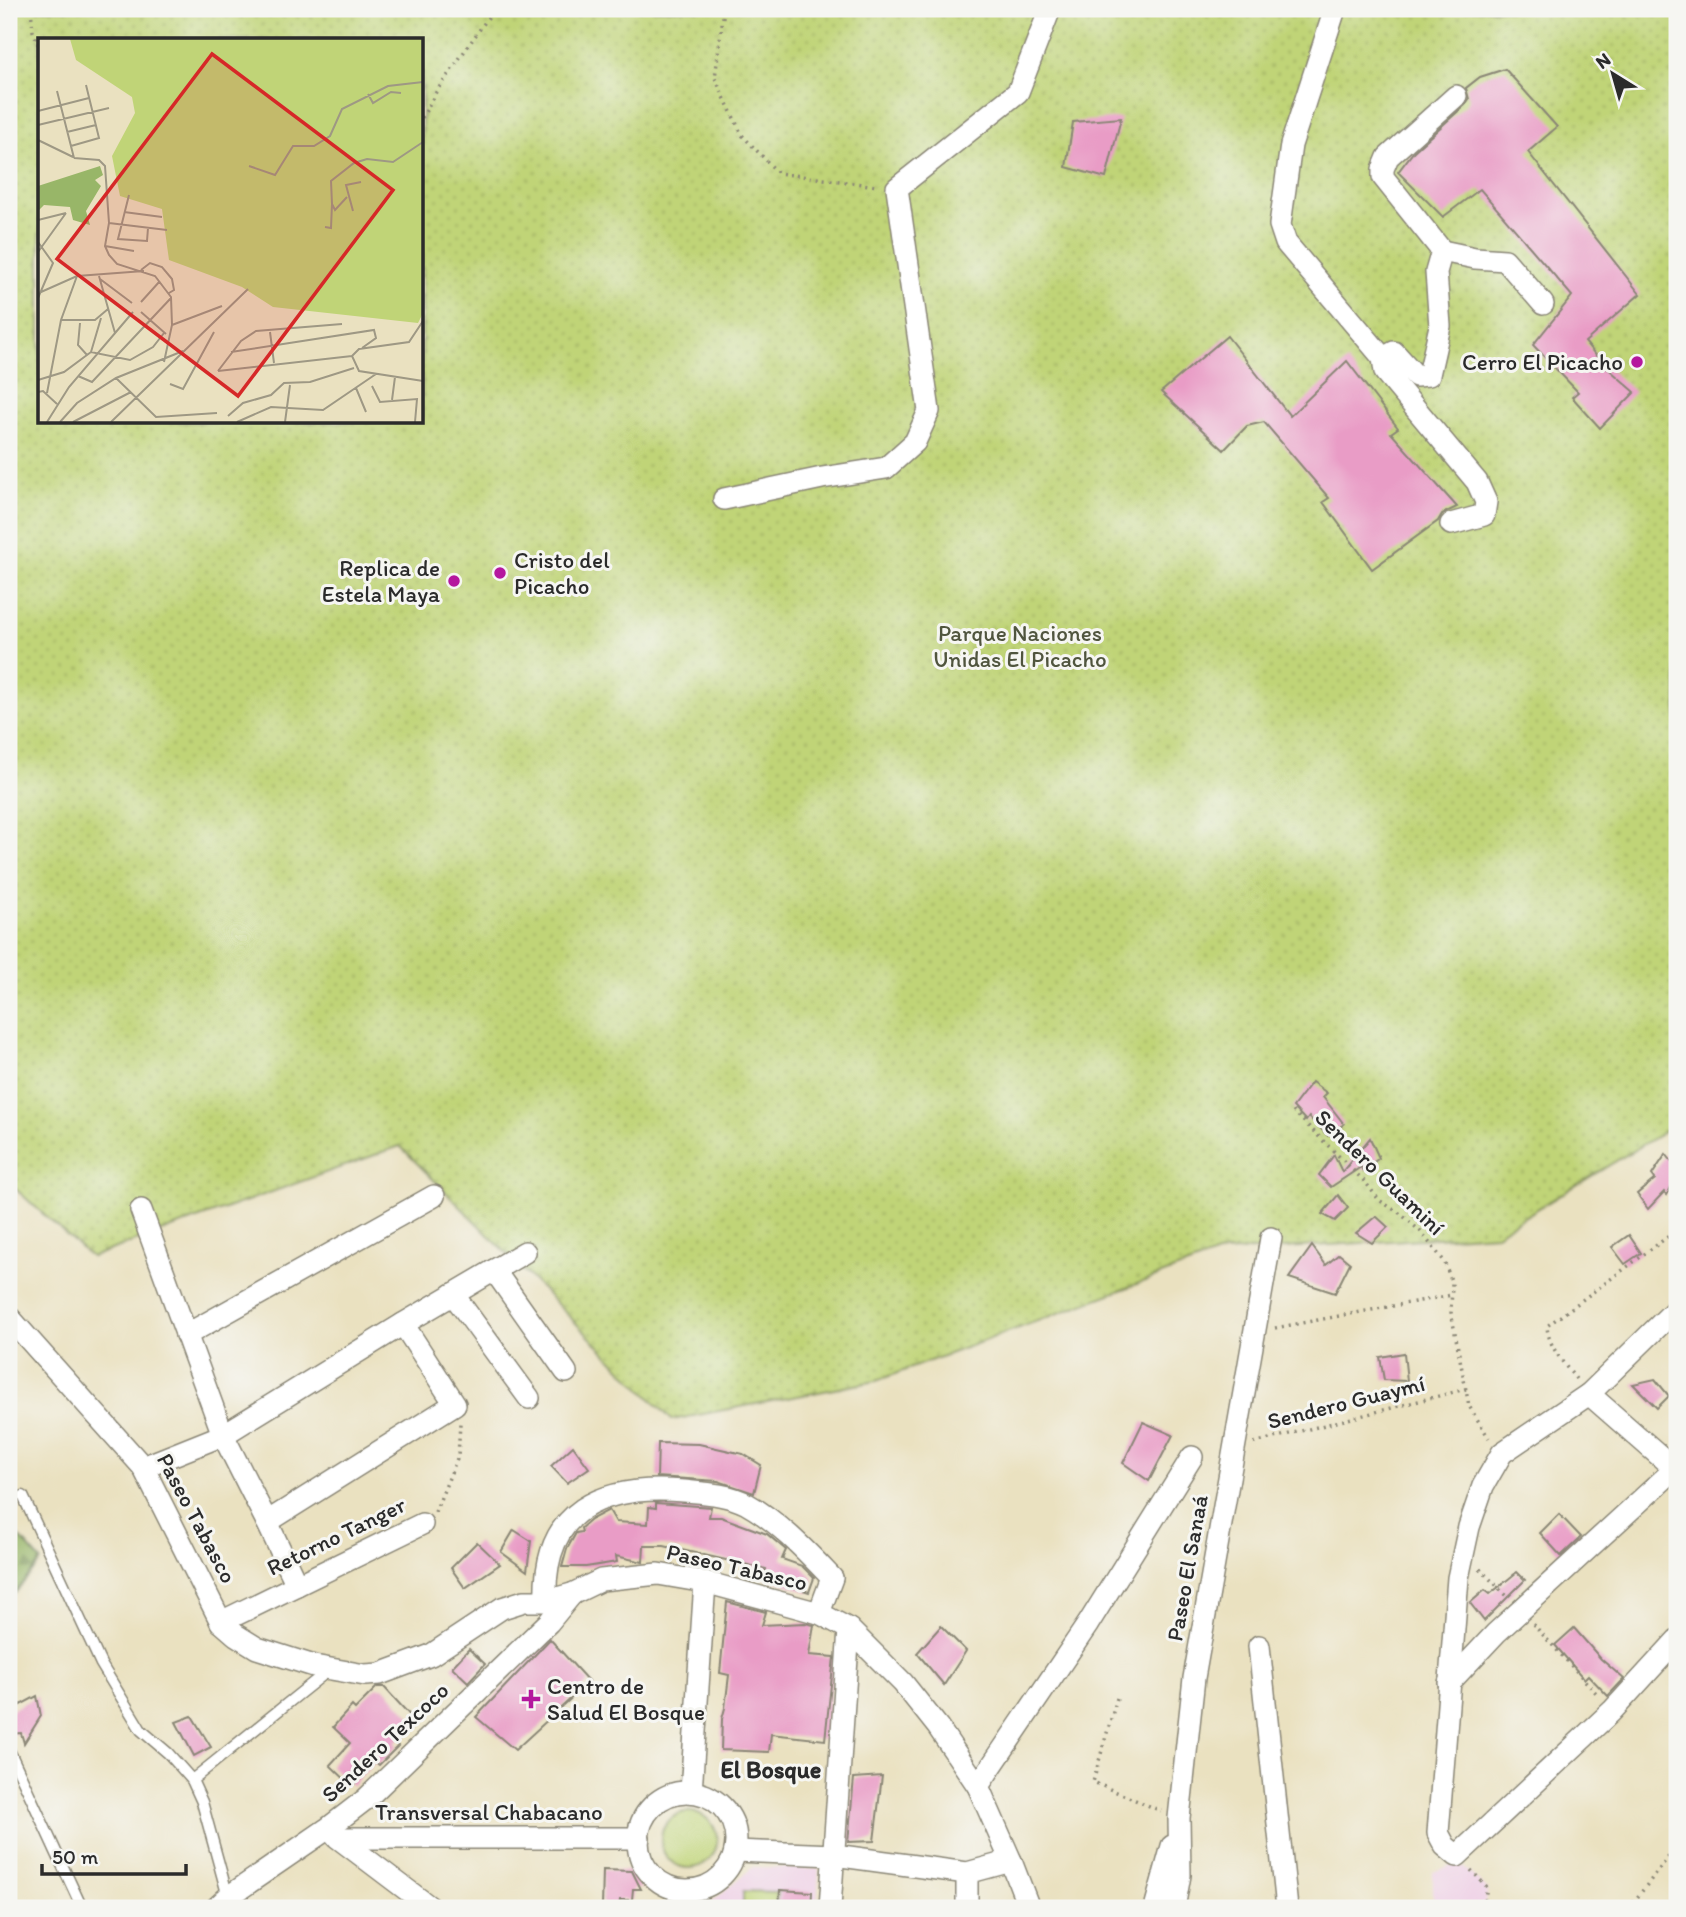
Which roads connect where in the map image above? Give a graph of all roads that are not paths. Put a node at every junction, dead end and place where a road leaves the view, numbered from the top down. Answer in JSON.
{"nodes":[{"id":1,"x":1050,"y":9,"type":"edge"},
{"id":2,"x":1335,"y":9,"type":"edge"},
{"id":3,"x":1456,"y":96,"type":"dead end"},
{"id":4,"x":1442,"y":251,"type":"junction"},
{"id":5,"x":1543,"y":304,"type":"dead end"},
{"id":6,"x":1383,"y":358,"type":"junction"},
{"id":7,"x":724,"y":499,"type":"dead end"},
{"id":8,"x":1451,"y":524,"type":"dead end"},
{"id":9,"x":434,"y":1196,"type":"dead end"},
{"id":10,"x":141,"y":1210,"type":"dead end"},
{"id":11,"x":1271,"y":1238,"type":"dead end"},
{"id":12,"x":525,"y":1252,"type":"dead end"},
{"id":13,"x":494,"y":1270,"type":"junction"},
{"id":14,"x":453,"y":1294,"type":"junction"},
{"id":15,"x":1677,"y":1308,"type":"edge"},
{"id":16,"x":9,"y":1317,"type":"edge"},
{"id":17,"x":403,"y":1324,"type":"junction"},
{"id":18,"x":186,"y":1335,"type":"junction"},
{"id":19,"x":566,"y":1372,"type":"dead end"},
{"id":20,"x":1589,"y":1394,"type":"junction"},
{"id":21,"x":529,"y":1398,"type":"dead end"},
{"id":22,"x":223,"y":1435,"type":"junction"},
{"id":23,"x":1192,"y":1457,"type":"dead end"},
{"id":24,"x":143,"y":1467,"type":"junction"},
{"id":25,"x":1677,"y":1469,"type":"edge"},
{"id":26,"x":23,"y":1496,"type":"dead end"},
{"id":27,"x":267,"y":1522,"type":"junction"},
{"id":28,"x":422,"y":1524,"type":"road end"},
{"id":29,"x":705,"y":1582,"type":"junction"},
{"id":30,"x":297,"y":1585,"type":"junction"},
{"id":31,"x":572,"y":1594,"type":"junction"},
{"id":32,"x":546,"y":1601,"type":"junction"},
{"id":33,"x":819,"y":1613,"type":"junction"},
{"id":34,"x":221,"y":1622,"type":"junction"},
{"id":35,"x":849,"y":1629,"type":"junction"},
{"id":36,"x":1677,"y":1640,"type":"edge"},
{"id":37,"x":1259,"y":1646,"type":"dead end"},
{"id":38,"x":329,"y":1670,"type":"junction"},
{"id":39,"x":1450,"y":1683,"type":"junction"},
{"id":40,"x":9,"y":1750,"type":"edge"},
{"id":41,"x":192,"y":1780,"type":"junction"},
{"id":42,"x":978,"y":1786,"type":"junction"},
{"id":43,"x":691,"y":1792,"type":"junction"},
{"id":44,"x":1179,"y":1818,"type":"junction"},
{"id":45,"x":333,"y":1833,"type":"junction"},
{"id":46,"x":639,"y":1838,"type":"junction"},
{"id":47,"x":735,"y":1851,"type":"junction"},
{"id":48,"x":834,"y":1855,"type":"junction"},
{"id":49,"x":1011,"y":1861,"type":"junction"},
{"id":50,"x":967,"y":1873,"type":"junction"},
{"id":51,"x":684,"y":1899,"type":"edge"},
{"id":52,"x":222,"y":1902,"type":"edge"},
{"id":53,"x":82,"y":1908,"type":"edge"},
{"id":54,"x":431,"y":1908,"type":"edge"},
{"id":55,"x":830,"y":1908,"type":"edge"},
{"id":56,"x":967,"y":1908,"type":"edge"},
{"id":57,"x":1029,"y":1908,"type":"edge"},
{"id":58,"x":1155,"y":1908,"type":"edge"},
{"id":59,"x":1174,"y":1908,"type":"edge"},
{"id":60,"x":1287,"y":1908,"type":"edge"}],
"edges":[{"from":1,"to":7,"type":"street"},
{"from":2,"to":6,"type":"street"},
{"from":3,"to":4,"type":"street"},
{"from":4,"to":5,"type":"street"},
{"from":4,"to":6,"type":"street"},
{"from":6,"to":8,"type":"street"},
{"from":9,"to":18,"type":"street"},
{"from":10,"to":18,"type":"street"},
{"from":11,"to":44,"type":"street","name":"Paseo El Sanaá"},
{"from":12,"to":13,"type":"street"},
{"from":13,"to":14,"type":"street"},
{"from":13,"to":19,"type":"street"},
{"from":14,"to":17,"type":"street"},
{"from":14,"to":21,"type":"street"},
{"from":15,"to":20,"type":"street"},
{"from":16,"to":24,"type":"street","name":"Paseo Tabasco"},
{"from":17,"to":22,"type":"street"},
{"from":17,"to":27,"type":"street"},
{"from":18,"to":22,"type":"street"},
{"from":20,"to":25,"type":"street"},
{"from":20,"to":39,"type":"street"},
{"from":22,"to":24,"type":"street"},
{"from":22,"to":27,"type":"street"},
{"from":23,"to":42,"type":"street"},
{"from":24,"to":34,"type":"street","name":"Paseo Tabasco"},
{"from":25,"to":39,"type":"street"},
{"from":26,"to":41,"type":"lane"},
{"from":27,"to":30,"type":"street"},
{"from":28,"to":30,"type":"street","name":"Retorno Tanger"},
{"from":29,"to":31,"type":"street","name":"Paseo Tabasco"},
{"from":29,"to":33,"type":"street","name":"Paseo Tabasco"},
{"from":29,"to":43,"type":"street"},
{"from":30,"to":34,"type":"street","name":"Retorno Tanger"},
{"from":31,"to":32,"type":"street","name":"Paseo Tabasco"},
{"from":31,"to":45,"type":"street","name":"Sendero Texcoco"},
{"from":32,"to":33,"type":"street"},
{"from":32,"to":38,"type":"street","name":"Paseo Tabasco"},
{"from":33,"to":35,"type":"street","name":"Paseo Tabasco"},
{"from":34,"to":38,"type":"street","name":"Paseo Tabasco"},
{"from":35,"to":42,"type":"street","name":"Paseo Tabasco"},
{"from":35,"to":48,"type":"street"},
{"from":36,"to":39,"type":"street"},
{"from":37,"to":60,"type":"street"},
{"from":38,"to":41,"type":"lane"},
{"from":40,"to":53,"type":"lane"},
{"from":41,"to":52,"type":"lane"},
{"from":42,"to":49,"type":"street","name":"Paseo Tabasco"},
{"from":43,"to":46,"type":"street"},
{"from":43,"to":47,"type":"street"},
{"from":44,"to":58,"type":"street"},
{"from":44,"to":59,"type":"street","name":"Paseo El Sanaá"},
{"from":45,"to":46,"type":"street","name":"Transversal Chabacano"},
{"from":45,"to":52,"type":"street","name":"Sendero Texcoco"},
{"from":45,"to":54,"type":"street"},
{"from":46,"to":51,"type":"street"},
{"from":47,"to":48,"type":"street"},
{"from":47,"to":51,"type":"street"},
{"from":48,"to":50,"type":"street"},
{"from":48,"to":55,"type":"street"},
{"from":49,"to":50,"type":"street"},
{"from":49,"to":57,"type":"street","name":"Paseo Tabasco"},
{"from":50,"to":56,"type":"street"}]}
